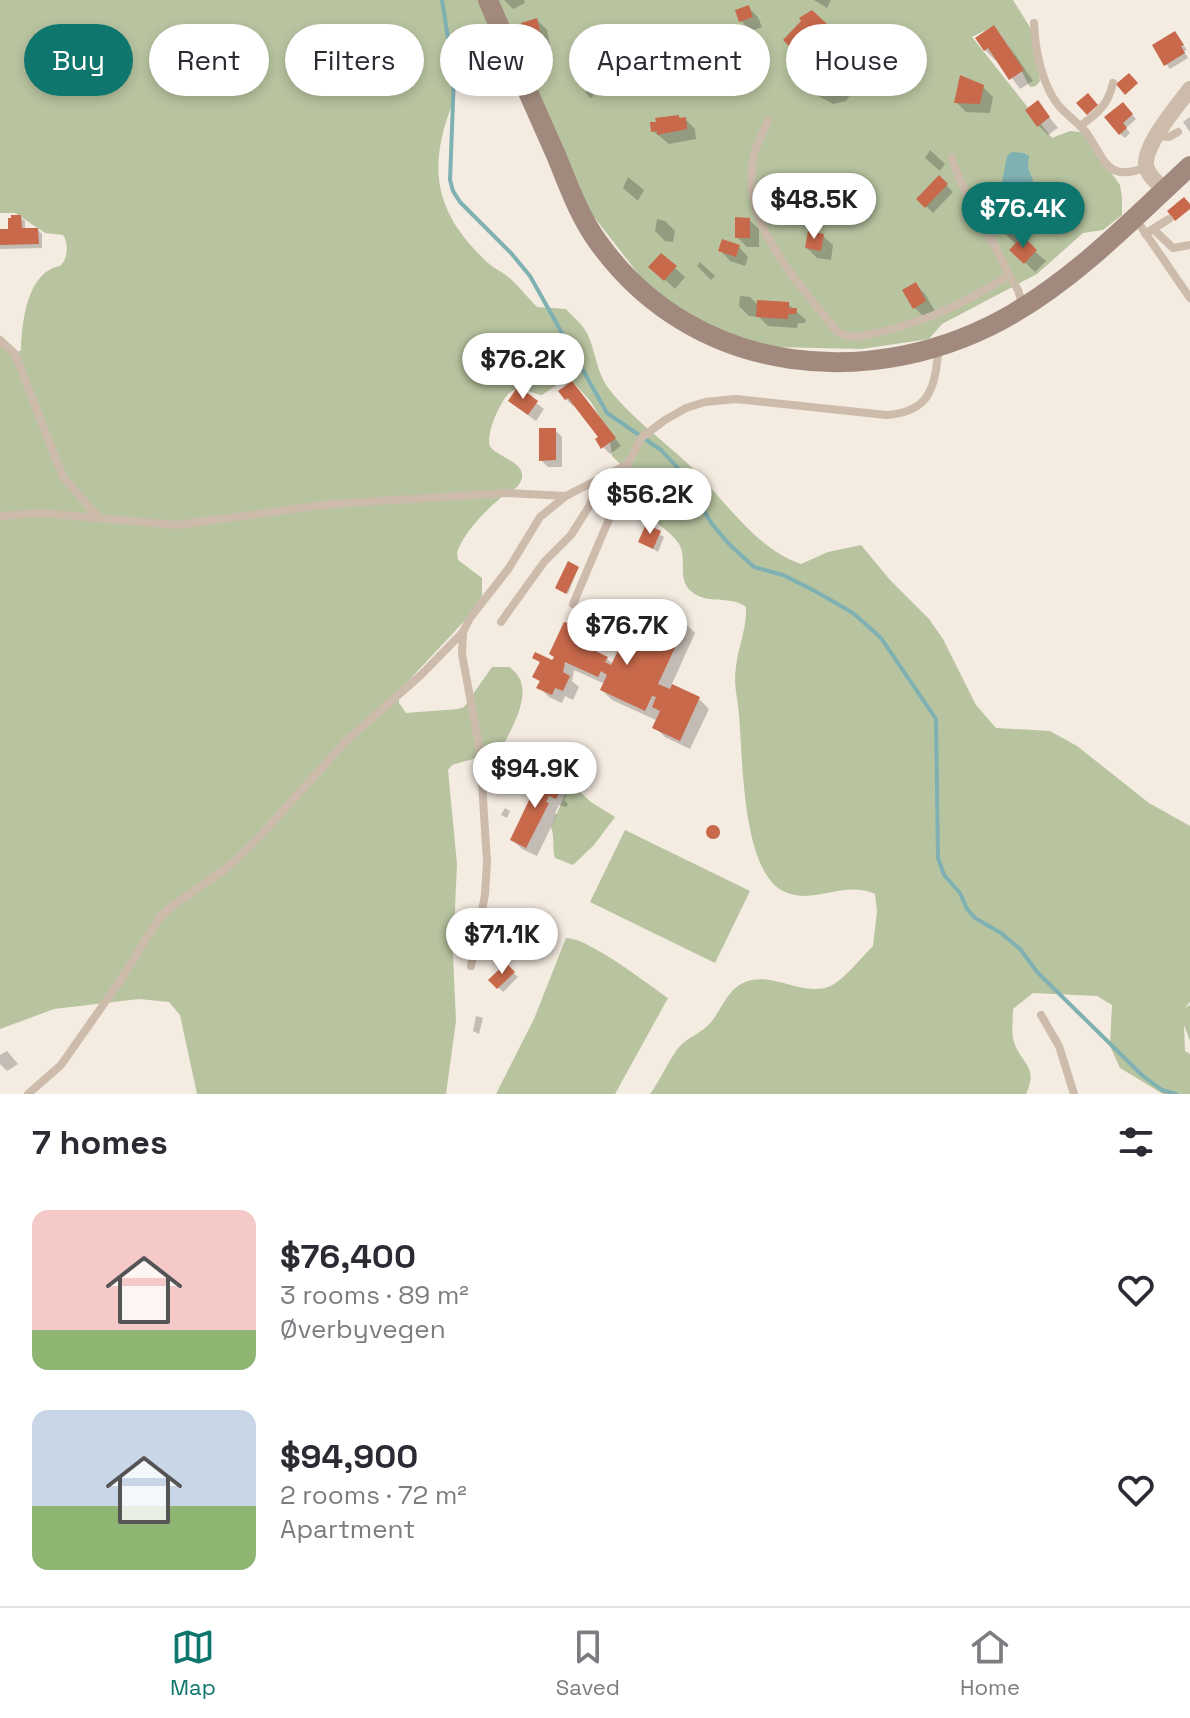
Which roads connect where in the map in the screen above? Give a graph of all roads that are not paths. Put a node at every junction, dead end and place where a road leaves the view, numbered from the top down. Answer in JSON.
{"nodes":[{"id":1,"x":488,"y":0,"type":"edge"},
{"id":2,"x":1034,"y":23,"type":"dead end"},
{"id":3,"x":1113,"y":83,"type":"dead end"},
{"id":4,"x":1190,"y":89,"type":"edge"},
{"id":5,"x":768,"y":120,"type":"dead end"},
{"id":6,"x":1080,"y":126,"type":"junction"},
{"id":7,"x":1178,"y":132,"type":"dead end"},
{"id":8,"x":1157,"y":136,"type":"junction"},
{"id":9,"x":952,"y":158,"type":"dead end"},
{"id":10,"x":1190,"y":166,"type":"edge"},
{"id":11,"x":1146,"y":167,"type":"junction"},
{"id":12,"x":1164,"y":190,"type":"junction"},
{"id":13,"x":1169,"y":219,"type":"dead end"},
{"id":14,"x":1144,"y":227,"type":"junction"},
{"id":15,"x":1190,"y":245,"type":"edge"},
{"id":16,"x":1009,"y":275,"type":"junction"},
{"id":17,"x":1190,"y":298,"type":"edge"},
{"id":18,"x":1023,"y":306,"type":"junction"},
{"id":19,"x":0,"y":340,"type":"edge"},
{"id":20,"x":939,"y":345,"type":"junction"},
{"id":21,"x":628,"y":464,"type":"junction"},
{"id":22,"x":600,"y":479,"type":"junction"},
{"id":23,"x":566,"y":496,"type":"junction"},
{"id":24,"x":0,"y":516,"type":"edge"},
{"id":25,"x":100,"y":518,"type":"junction"},
{"id":26,"x":573,"y":604,"type":"dead end"},
{"id":27,"x":501,"y":622,"type":"dead end"},
{"id":28,"x":463,"y":632,"type":"junction"},
{"id":29,"x":471,"y":966,"type":"dead end"},
{"id":30,"x":1041,"y":1015,"type":"dead end"},
{"id":31,"x":28,"y":1094,"type":"edge"},
{"id":32,"x":1074,"y":1094,"type":"edge"}],
"edges":[{"from":1,"to":20,"type":"main road"},
{"from":2,"to":6,"type":"lane"},
{"from":3,"to":6,"type":"lane"},
{"from":4,"to":8,"type":"street"},
{"from":5,"to":16,"type":"lane"},
{"from":6,"to":11,"type":"lane"},
{"from":7,"to":8,"type":"lane"},
{"from":8,"to":11,"type":"street"},
{"from":9,"to":16,"type":"lane"},
{"from":10,"to":12,"type":"main road"},
{"from":11,"to":12,"type":"street"},
{"from":12,"to":14,"type":"main road"},
{"from":13,"to":14,"type":"lane"},
{"from":14,"to":15,"type":"lane"},
{"from":14,"to":17,"type":"lane"},
{"from":14,"to":18,"type":"main road"},
{"from":16,"to":18,"type":"lane"},
{"from":18,"to":20,"type":"main road"},
{"from":19,"to":25,"type":"lane"},
{"from":20,"to":21,"type":"lane"},
{"from":21,"to":22,"type":"lane"},
{"from":21,"to":26,"type":"lane"},
{"from":22,"to":23,"type":"lane"},
{"from":22,"to":27,"type":"lane"},
{"from":23,"to":25,"type":"lane"},
{"from":23,"to":28,"type":"lane"},
{"from":24,"to":25,"type":"lane"},
{"from":28,"to":29,"type":"lane"},
{"from":28,"to":31,"type":"lane"},
{"from":30,"to":32,"type":"lane"}]}
